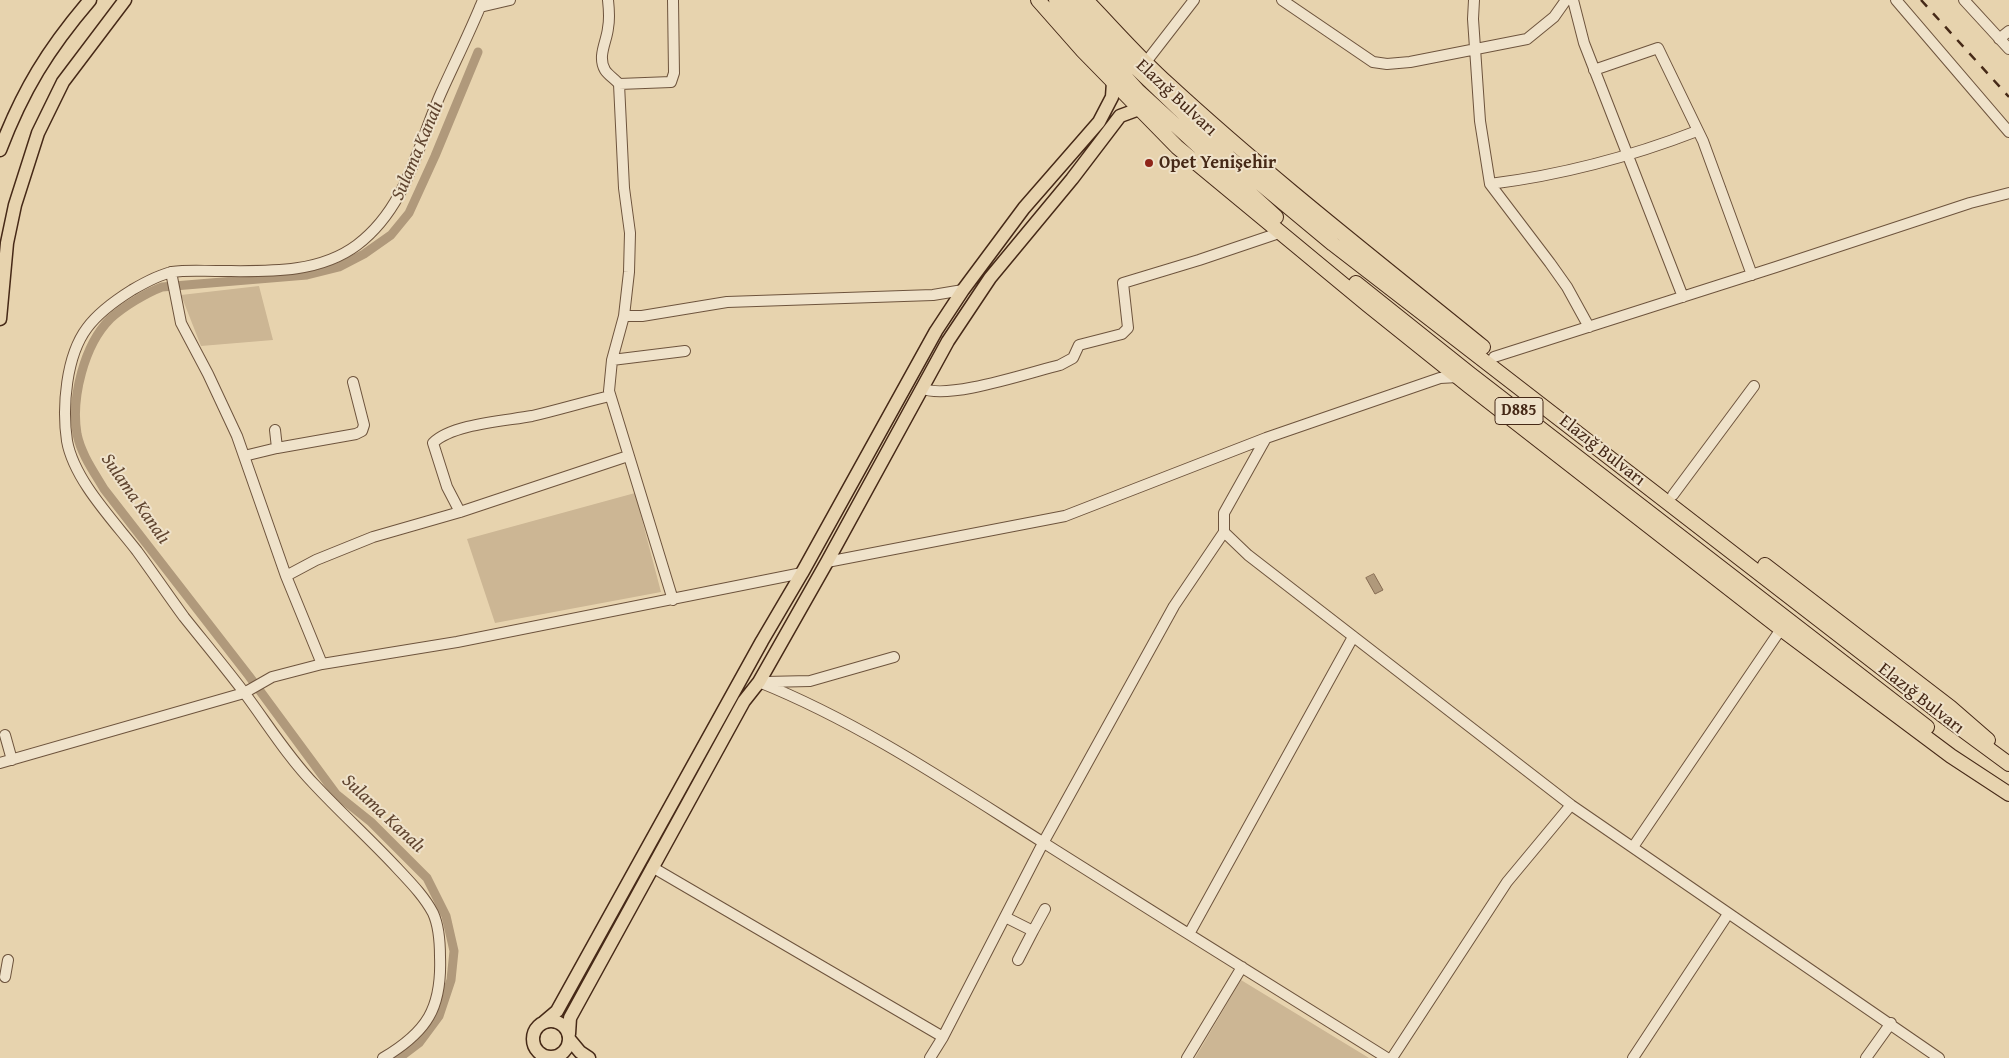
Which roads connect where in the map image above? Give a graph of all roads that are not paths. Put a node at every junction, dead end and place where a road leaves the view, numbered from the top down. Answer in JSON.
{"nodes":[{"id":1,"x":90,"y":0,"type":"edge"},
{"id":2,"x":125,"y":0,"type":"edge"},
{"id":3,"x":510,"y":0,"type":"edge"},
{"id":4,"x":608,"y":0,"type":"edge"},
{"id":5,"x":674,"y":0,"type":"edge"},
{"id":6,"x":1038,"y":0,"type":"edge"},
{"id":7,"x":1056,"y":0,"type":"edge"},
{"id":8,"x":1071,"y":0,"type":"edge"},
{"id":9,"x":1086,"y":0,"type":"edge"},
{"id":10,"x":1194,"y":0,"type":"edge"},
{"id":11,"x":1282,"y":0,"type":"edge"},
{"id":12,"x":1474,"y":0,"type":"edge"},
{"id":13,"x":1566,"y":0,"type":"edge"},
{"id":14,"x":1573,"y":0,"type":"edge"},
{"id":15,"x":1896,"y":0,"type":"edge"},
{"id":16,"x":1964,"y":0,"type":"edge"},
{"id":17,"x":482,"y":4,"type":"edge"},
{"id":18,"x":2009,"y":31,"type":"edge"},
{"id":19,"x":1999,"y":39,"type":"junction"},
{"id":20,"x":1475,"y":49,"type":"junction"},
{"id":21,"x":2009,"y":49,"type":"edge"},
{"id":22,"x":1146,"y":62,"type":"junction"},
{"id":23,"x":1594,"y":70,"type":"junction"},
{"id":24,"x":1113,"y":82,"type":"junction"},
{"id":25,"x":619,"y":84,"type":"junction"},
{"id":26,"x":1139,"y":109,"type":"junction"},
{"id":27,"x":1697,"y":131,"type":"junction"},
{"id":28,"x":2009,"y":132,"type":"edge"},
{"id":29,"x":0,"y":150,"type":"edge"},
{"id":30,"x":1628,"y":155,"type":"junction"},
{"id":31,"x":1490,"y":184,"type":"junction"},
{"id":32,"x":2009,"y":193,"type":"edge"},
{"id":33,"x":1282,"y":232,"type":"junction"},
{"id":34,"x":1752,"y":275,"type":"junction"},
{"id":35,"x":171,"y":276,"type":"junction"},
{"id":36,"x":963,"y":290,"type":"junction"},
{"id":37,"x":1684,"y":297,"type":"junction"},
{"id":38,"x":624,"y":316,"type":"junction"},
{"id":39,"x":0,"y":319,"type":"edge"},
{"id":40,"x":1589,"y":327,"type":"junction"},
{"id":41,"x":685,"y":350,"type":"dead end"},
{"id":42,"x":1494,"y":357,"type":"junction"},
{"id":43,"x":612,"y":360,"type":"junction"},
{"id":44,"x":1440,"y":371,"type":"junction"},
{"id":45,"x":353,"y":382,"type":"dead end"},
{"id":46,"x":1754,"y":386,"type":"dead end"},
{"id":47,"x":922,"y":388,"type":"junction"},
{"id":48,"x":610,"y":396,"type":"junction"},
{"id":49,"x":275,"y":430,"type":"dead end"},
{"id":50,"x":1266,"y":438,"type":"junction"},
{"id":51,"x":277,"y":448,"type":"junction"},
{"id":52,"x":244,"y":456,"type":"junction"},
{"id":53,"x":628,"y":456,"type":"junction"},
{"id":54,"x":1673,"y":494,"type":"junction"},
{"id":55,"x":460,"y":512,"type":"junction"},
{"id":56,"x":1224,"y":532,"type":"junction"},
{"id":57,"x":827,"y":562,"type":"junction"},
{"id":58,"x":802,"y":573,"type":"junction"},
{"id":59,"x":286,"y":576,"type":"junction"},
{"id":60,"x":674,"y":600,"type":"junction"},
{"id":61,"x":1781,"y":629,"type":"junction"},
{"id":62,"x":1354,"y":636,"type":"junction"},
{"id":63,"x":894,"y":657,"type":"dead end"},
{"id":64,"x":322,"y":664,"type":"junction"},
{"id":65,"x":759,"y":682,"type":"junction"},
{"id":66,"x":247,"y":691,"type":"junction"},
{"id":67,"x":5,"y":735,"type":"dead end"},
{"id":68,"x":2009,"y":759,"type":"edge"},
{"id":69,"x":12,"y":760,"type":"junction"},
{"id":70,"x":0,"y":763,"type":"edge"},
{"id":71,"x":2009,"y":764,"type":"edge"},
{"id":72,"x":2009,"y":792,"type":"edge"},
{"id":73,"x":1571,"y":805,"type":"junction"},
{"id":74,"x":1043,"y":842,"type":"junction"},
{"id":75,"x":1633,"y":847,"type":"junction"},
{"id":76,"x":652,"y":867,"type":"junction"},
{"id":77,"x":1045,"y":909,"type":"dead end"},
{"id":78,"x":1728,"y":914,"type":"junction"},
{"id":79,"x":1005,"y":917,"type":"junction"},
{"id":80,"x":1033,"y":931,"type":"junction"},
{"id":81,"x":1189,"y":934,"type":"junction"},
{"id":82,"x":8,"y":960,"type":"dead end"},
{"id":83,"x":1018,"y":960,"type":"dead end"},
{"id":84,"x":1242,"y":967,"type":"junction"},
{"id":85,"x":5,"y":976,"type":"dead end"},
{"id":86,"x":544,"y":1022,"type":"junction"},
{"id":87,"x":1890,"y":1024,"type":"junction"},
{"id":88,"x":569,"y":1037,"type":"junction"},
{"id":89,"x":943,"y":1037,"type":"junction"},
{"id":90,"x":383,"y":1058,"type":"edge"},
{"id":91,"x":550,"y":1058,"type":"edge"},
{"id":92,"x":589,"y":1058,"type":"edge"},
{"id":93,"x":930,"y":1058,"type":"edge"},
{"id":94,"x":1187,"y":1058,"type":"edge"},
{"id":95,"x":1387,"y":1058,"type":"edge"},
{"id":96,"x":1392,"y":1058,"type":"edge"},
{"id":97,"x":1632,"y":1058,"type":"edge"},
{"id":98,"x":1866,"y":1058,"type":"edge"},
{"id":99,"x":1939,"y":1058,"type":"edge"}],
"edges":[{"from":1,"to":29,"type":"main road"},
{"from":2,"to":39,"type":"main road"},
{"from":3,"to":17,"type":"street"},
{"from":4,"to":25,"type":"street"},
{"from":5,"to":25,"type":"street"},
{"from":6,"to":24,"type":"highway"},
{"from":7,"to":72,"type":"highway","name":"Elazığ Bulvarı","number":"D885"},
{"from":8,"to":71,"type":"highway","name":"Elazığ Bulvarı","number":"D885"},
{"from":9,"to":22,"type":"highway"},
{"from":10,"to":22,"type":"street"},
{"from":11,"to":20,"type":"street"},
{"from":12,"to":20,"type":"street"},
{"from":13,"to":20,"type":"street"},
{"from":14,"to":23,"type":"street"},
{"from":15,"to":28,"type":"street"},
{"from":16,"to":19,"type":"street"},
{"from":17,"to":35,"type":"street"},
{"from":18,"to":19,"type":"street"},
{"from":19,"to":21,"type":"street"},
{"from":20,"to":31,"type":"street"},
{"from":22,"to":42,"type":"highway"},
{"from":23,"to":27,"type":"street"},
{"from":23,"to":30,"type":"street"},
{"from":24,"to":26,"type":"highway"},
{"from":24,"to":36,"type":"main road"},
{"from":25,"to":38,"type":"street"},
{"from":26,"to":33,"type":"highway"},
{"from":26,"to":47,"type":"main road"},
{"from":27,"to":30,"type":"street"},
{"from":27,"to":34,"type":"street"},
{"from":30,"to":31,"type":"street"},
{"from":30,"to":37,"type":"street"},
{"from":31,"to":40,"type":"street"},
{"from":32,"to":34,"type":"street"},
{"from":33,"to":44,"type":"highway"},
{"from":33,"to":47,"type":"street"},
{"from":34,"to":37,"type":"street"},
{"from":35,"to":52,"type":"street"},
{"from":35,"to":66,"type":"street"},
{"from":36,"to":38,"type":"street"},
{"from":36,"to":58,"type":"main road"},
{"from":37,"to":40,"type":"street"},
{"from":38,"to":43,"type":"street"},
{"from":40,"to":42,"type":"street"},
{"from":41,"to":43,"type":"street"},
{"from":42,"to":54,"type":"highway"},
{"from":43,"to":48,"type":"street"},
{"from":44,"to":50,"type":"street"},
{"from":44,"to":61,"type":"highway"},
{"from":45,"to":51,"type":"street"},
{"from":46,"to":54,"type":"street"},
{"from":47,"to":57,"type":"main road"},
{"from":48,"to":53,"type":"street"},
{"from":48,"to":55,"type":"street"},
{"from":49,"to":51,"type":"street"},
{"from":50,"to":56,"type":"street"},
{"from":50,"to":57,"type":"street"},
{"from":51,"to":52,"type":"street"},
{"from":52,"to":59,"type":"street"},
{"from":53,"to":55,"type":"street"},
{"from":53,"to":60,"type":"street"},
{"from":54,"to":68,"type":"highway"},
{"from":55,"to":59,"type":"street"},
{"from":56,"to":62,"type":"street"},
{"from":56,"to":74,"type":"street"},
{"from":57,"to":65,"type":"main road"},
{"from":58,"to":60,"type":"street"},
{"from":58,"to":86,"type":"main road"},
{"from":59,"to":64,"type":"street"},
{"from":60,"to":64,"type":"street"},
{"from":61,"to":72,"type":"highway"},
{"from":61,"to":75,"type":"street"},
{"from":62,"to":73,"type":"street"},
{"from":62,"to":81,"type":"street"},
{"from":63,"to":65,"type":"street"},
{"from":64,"to":66,"type":"street"},
{"from":65,"to":74,"type":"street"},
{"from":65,"to":76,"type":"main road"},
{"from":66,"to":69,"type":"street"},
{"from":66,"to":90,"type":"street"},
{"from":67,"to":69,"type":"street"},
{"from":69,"to":70,"type":"street"},
{"from":73,"to":75,"type":"street"},
{"from":73,"to":96,"type":"street"},
{"from":74,"to":79,"type":"street"},
{"from":74,"to":81,"type":"street"},
{"from":75,"to":78,"type":"street"},
{"from":76,"to":88,"type":"main road"},
{"from":76,"to":89,"type":"street"},
{"from":77,"to":80,"type":"street"},
{"from":78,"to":87,"type":"street"},
{"from":78,"to":97,"type":"street"},
{"from":79,"to":80,"type":"street"},
{"from":79,"to":89,"type":"street"},
{"from":80,"to":83,"type":"street"},
{"from":81,"to":84,"type":"street"},
{"from":82,"to":85,"type":"street"},
{"from":84,"to":94,"type":"street"},
{"from":84,"to":95,"type":"street"},
{"from":86,"to":88,"type":"main road"},
{"from":86,"to":91,"type":"main road"},
{"from":87,"to":98,"type":"street"},
{"from":87,"to":99,"type":"street"},
{"from":88,"to":91,"type":"main road"},
{"from":88,"to":92,"type":"main road"},
{"from":89,"to":93,"type":"street"}]}
